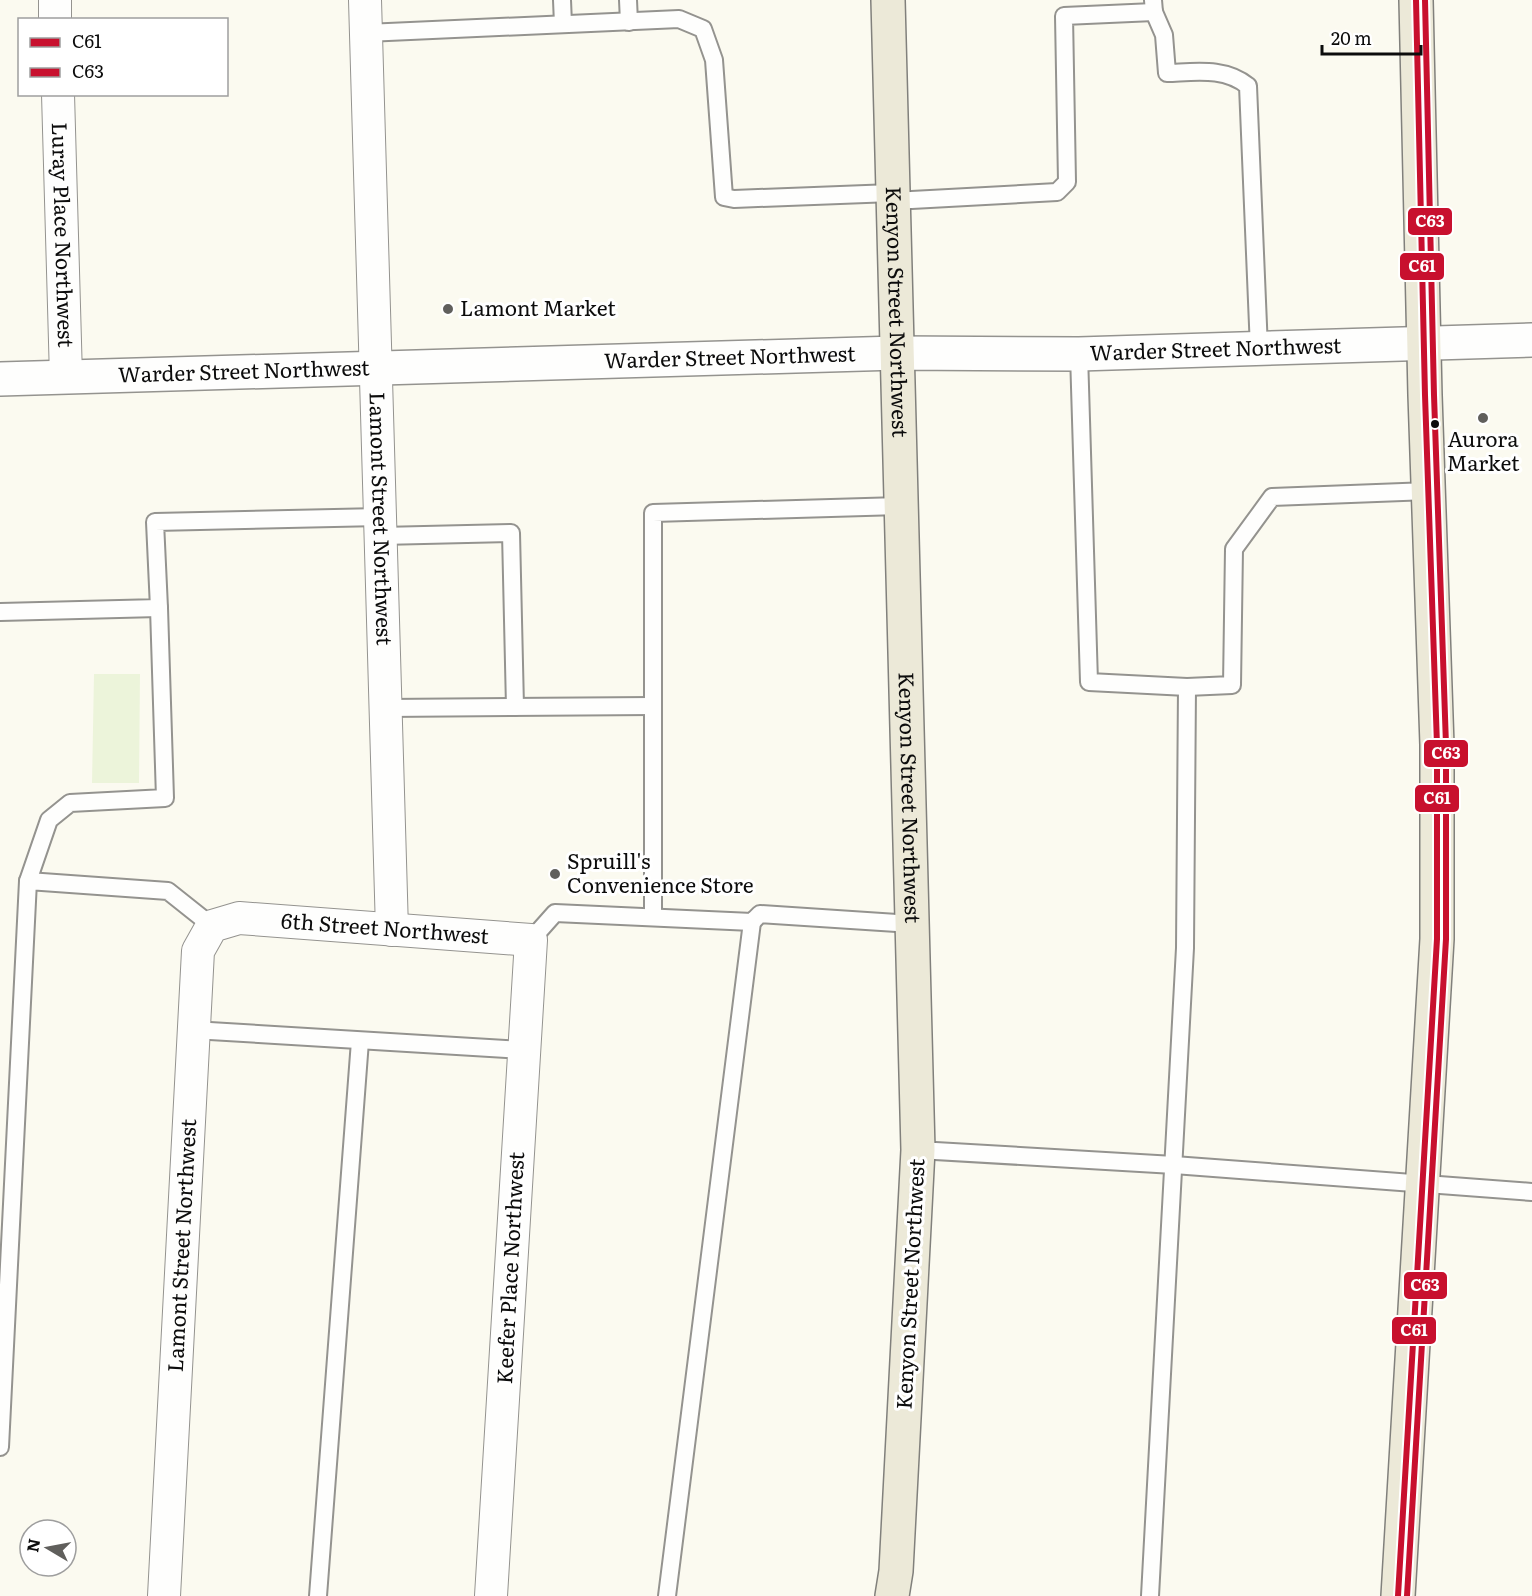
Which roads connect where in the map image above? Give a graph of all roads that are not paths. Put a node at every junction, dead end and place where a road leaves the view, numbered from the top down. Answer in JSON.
{"nodes":[{"id":1,"x":55,"y":0,"type":"edge"},
{"id":2,"x":365,"y":0,"type":"edge"},
{"id":3,"x":562,"y":0,"type":"edge"},
{"id":4,"x":628,"y":0,"type":"edge"},
{"id":5,"x":888,"y":0,"type":"edge"},
{"id":6,"x":1416,"y":0,"type":"edge"},
{"id":7,"x":1154,"y":6,"type":"edge"},
{"id":8,"x":55,"y":18,"type":"edge"},
{"id":9,"x":629,"y":22,"type":"junction"},
{"id":10,"x":563,"y":24,"type":"junction"},
{"id":11,"x":366,"y":33,"type":"junction"},
{"id":12,"x":58,"y":96,"type":"edge"},
{"id":13,"x":893,"y":197,"type":"junction"},
{"id":14,"x":1532,"y":340,"type":"edge"},
{"id":15,"x":1425,"y":344,"type":"junction"},
{"id":16,"x":1258,"y":349,"type":"junction"},
{"id":17,"x":897,"y":353,"type":"junction"},
{"id":18,"x":1079,"y":354,"type":"junction"},
{"id":19,"x":376,"y":367,"type":"junction"},
{"id":20,"x":66,"y":377,"type":"junction"},
{"id":21,"x":0,"y":379,"type":"edge"},
{"id":22,"x":1429,"y":491,"type":"junction"},
{"id":23,"x":900,"y":506,"type":"junction"},
{"id":24,"x":381,"y":527,"type":"junction"},
{"id":25,"x":159,"y":608,"type":"junction"},
{"id":26,"x":0,"y":612,"type":"edge"},
{"id":27,"x":1187,"y":687,"type":"junction"},
{"id":28,"x":653,"y":706,"type":"junction"},
{"id":29,"x":515,"y":707,"type":"junction"},
{"id":30,"x":386,"y":708,"type":"junction"},
{"id":31,"x":28,"y":881,"type":"junction"},
{"id":32,"x":653,"y":917,"type":"junction"},
{"id":33,"x":225,"y":922,"type":"junction"},
{"id":34,"x":752,"y":922,"type":"junction"},
{"id":35,"x":912,"y":924,"type":"junction"},
{"id":36,"x":392,"y":930,"type":"junction"},
{"id":37,"x":531,"y":940,"type":"junction"},
{"id":38,"x":194,"y":1030,"type":"junction"},
{"id":39,"x":360,"y":1041,"type":"junction"},
{"id":40,"x":524,"y":1050,"type":"junction"},
{"id":41,"x":918,"y":1150,"type":"junction"},
{"id":42,"x":1174,"y":1165,"type":"junction"},
{"id":43,"x":1422,"y":1183,"type":"junction"},
{"id":44,"x":1532,"y":1192,"type":"edge"},
{"id":45,"x":3,"y":1289,"type":"edge"},
{"id":46,"x":0,"y":1447,"type":"edge"},
{"id":47,"x":164,"y":1596,"type":"edge"},
{"id":48,"x":318,"y":1596,"type":"edge"},
{"id":49,"x":491,"y":1596,"type":"edge"},
{"id":50,"x":667,"y":1596,"type":"edge"},
{"id":51,"x":892,"y":1596,"type":"edge"},
{"id":52,"x":1150,"y":1596,"type":"edge"},
{"id":53,"x":1398,"y":1596,"type":"edge"}],
"edges":[{"from":1,"to":8,"type":"street"},
{"from":2,"to":11,"type":"street","name":"Lamont Street Northwest"},
{"from":3,"to":10,"type":"lane"},
{"from":4,"to":9,"type":"lane"},
{"from":5,"to":13,"type":"main road","name":"Kenyon Street Northwest"},
{"from":6,"to":15,"type":"main road"},
{"from":7,"to":13,"type":"lane"},
{"from":7,"to":16,"type":"lane"},
{"from":9,"to":10,"type":"lane"},
{"from":9,"to":13,"type":"lane"},
{"from":10,"to":11,"type":"lane"},
{"from":11,"to":19,"type":"street","name":"Lamont Street Northwest"},
{"from":12,"to":20,"type":"street","name":"Luray Place Northwest"},
{"from":13,"to":17,"type":"main road","name":"Kenyon Street Northwest"},
{"from":14,"to":15,"type":"street","name":"Warder Street Northwest"},
{"from":15,"to":16,"type":"street","name":"Warder Street Northwest"},
{"from":15,"to":22,"type":"main road"},
{"from":16,"to":18,"type":"street","name":"Warder Street Northwest"},
{"from":17,"to":18,"type":"street","name":"Warder Street Northwest"},
{"from":17,"to":19,"type":"street","name":"Warder Street Northwest"},
{"from":17,"to":23,"type":"main road","name":"Kenyon Street Northwest"},
{"from":18,"to":27,"type":"lane"},
{"from":19,"to":20,"type":"street","name":"Warder Street Northwest"},
{"from":19,"to":24,"type":"street","name":"Lamont Street Northwest"},
{"from":20,"to":21,"type":"street","name":"Warder Street Northwest"},
{"from":22,"to":27,"type":"lane"},
{"from":22,"to":43,"type":"main road"},
{"from":23,"to":28,"type":"lane"},
{"from":23,"to":35,"type":"main road","name":"Kenyon Street Northwest"},
{"from":24,"to":25,"type":"lane"},
{"from":24,"to":29,"type":"lane"},
{"from":24,"to":30,"type":"street","name":"Lamont Street Northwest"},
{"from":25,"to":26,"type":"lane"},
{"from":25,"to":31,"type":"lane"},
{"from":27,"to":42,"type":"lane"},
{"from":28,"to":29,"type":"lane"},
{"from":28,"to":32,"type":"lane"},
{"from":29,"to":30,"type":"lane"},
{"from":30,"to":36,"type":"street","name":"Lamont Street Northwest"},
{"from":31,"to":33,"type":"lane"},
{"from":31,"to":45,"type":"lane"},
{"from":32,"to":34,"type":"lane"},
{"from":32,"to":37,"type":"lane"},
{"from":33,"to":36,"type":"street","name":"6th Street Northwest"},
{"from":33,"to":38,"type":"street","name":"Lamont Street Northwest"},
{"from":34,"to":35,"type":"lane"},
{"from":34,"to":50,"type":"lane"},
{"from":35,"to":41,"type":"main road","name":"Kenyon Street Northwest"},
{"from":36,"to":37,"type":"street","name":"6th Street Northwest"},
{"from":37,"to":40,"type":"street","name":"Keefer Place Northwest"},
{"from":38,"to":39,"type":"lane"},
{"from":38,"to":47,"type":"street","name":"Lamont Street Northwest"},
{"from":39,"to":40,"type":"lane"},
{"from":39,"to":48,"type":"lane"},
{"from":40,"to":49,"type":"street","name":"Keefer Place Northwest"},
{"from":41,"to":42,"type":"lane"},
{"from":41,"to":51,"type":"main road","name":"Kenyon Street Northwest"},
{"from":42,"to":43,"type":"lane"},
{"from":42,"to":52,"type":"lane"},
{"from":43,"to":44,"type":"lane"},
{"from":43,"to":53,"type":"main road"},
{"from":45,"to":46,"type":"lane"}]}
